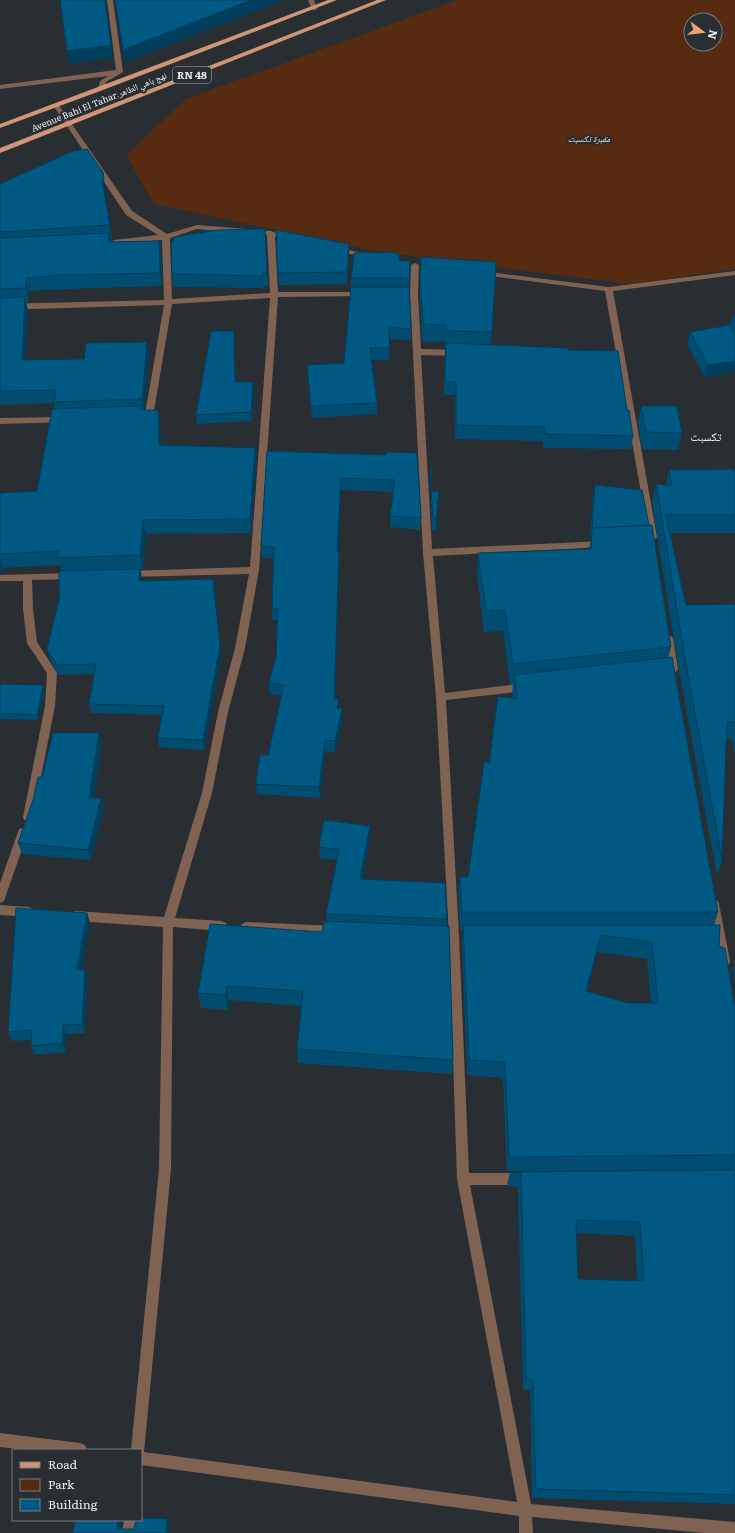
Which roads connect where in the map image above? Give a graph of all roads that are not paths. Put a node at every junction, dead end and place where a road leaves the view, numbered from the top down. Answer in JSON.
{"nodes":[{"id":1,"x":110,"y":0,"type":"edge"},
{"id":2,"x":311,"y":0,"type":"edge"},
{"id":3,"x":334,"y":0,"type":"edge"},
{"id":4,"x":383,"y":0,"type":"edge"},
{"id":5,"x":314,"y":9,"type":"junction"},
{"id":6,"x":120,"y":72,"type":"junction"},
{"id":7,"x":0,"y":87,"type":"edge"},
{"id":8,"x":101,"y":89,"type":"junction"},
{"id":9,"x":56,"y":105,"type":"junction"},
{"id":10,"x":69,"y":124,"type":"junction"},
{"id":11,"x":0,"y":126,"type":"edge"},
{"id":12,"x":0,"y":151,"type":"edge"},
{"id":13,"x":271,"y":233,"type":"junction"},
{"id":14,"x":166,"y":237,"type":"junction"},
{"id":15,"x":300,"y":242,"type":"edge"},
{"id":16,"x":109,"y":243,"type":"edge"},
{"id":17,"x":330,"y":248,"type":"edge"},
{"id":18,"x":377,"y":257,"type":"edge"},
{"id":19,"x":415,"y":265,"type":"dead end"},
{"id":20,"x":477,"y":272,"type":"edge"},
{"id":21,"x":735,"y":273,"type":"edge"},
{"id":22,"x":608,"y":289,"type":"junction"},
{"id":23,"x":375,"y":294,"type":"edge"},
{"id":24,"x":274,"y":295,"type":"junction"},
{"id":25,"x":168,"y":302,"type":"junction"},
{"id":26,"x":0,"y":307,"type":"edge"},
{"id":27,"x":417,"y":352,"type":"junction"},
{"id":28,"x":464,"y":353,"type":"edge"},
{"id":29,"x":135,"y":418,"type":"edge"},
{"id":30,"x":68,"y":420,"type":"edge"},
{"id":31,"x":0,"y":421,"type":"edge"},
{"id":32,"x":615,"y":543,"type":"edge"},
{"id":33,"x":651,"y":544,"type":"edge"},
{"id":34,"x":428,"y":553,"type":"junction"},
{"id":35,"x":254,"y":570,"type":"junction"},
{"id":36,"x":121,"y":575,"type":"edge"},
{"id":37,"x":82,"y":576,"type":"edge"},
{"id":38,"x":0,"y":578,"type":"edge"},
{"id":39,"x":27,"y":578,"type":"junction"},
{"id":40,"x":666,"y":625,"type":"edge"},
{"id":41,"x":671,"y":674,"type":"edge"},
{"id":42,"x":534,"y":686,"type":"edge"},
{"id":43,"x":441,"y":696,"type":"junction"},
{"id":44,"x":713,"y":897,"type":"edge"},
{"id":45,"x":0,"y":898,"type":"edge"},
{"id":46,"x":0,"y":910,"type":"edge"},
{"id":47,"x":38,"y":913,"type":"edge"},
{"id":48,"x":61,"y":914,"type":"edge"},
{"id":49,"x":168,"y":923,"type":"junction"},
{"id":50,"x":344,"y":931,"type":"edge"},
{"id":51,"x":726,"y":967,"type":"edge"},
{"id":52,"x":463,"y":1179,"type":"junction"},
{"id":53,"x":533,"y":1179,"type":"edge"},
{"id":54,"x":0,"y":1440,"type":"edge"},
{"id":55,"x":72,"y":1449,"type":"edge"},
{"id":56,"x":138,"y":1449,"type":"edge"},
{"id":57,"x":142,"y":1458,"type":"edge"},
{"id":58,"x":526,"y":1510,"type":"junction"},
{"id":59,"x":131,"y":1521,"type":"edge"},
{"id":60,"x":735,"y":1529,"type":"edge"},
{"id":61,"x":130,"y":1533,"type":"edge"},
{"id":62,"x":526,"y":1533,"type":"edge"}],
"edges":[{"from":1,"to":6,"type":"street"},
{"from":2,"to":5,"type":"street"},
{"from":3,"to":5,"type":"main road","name":"Avenue Bahi El Tahar,نهج باهي الطاهر","number":"RN 48"},
{"from":4,"to":10,"type":"main road","name":"Avenue Bahi El Tahar,نهج باهي الطاهر","number":"RN 48"},
{"from":5,"to":8,"type":"main road","name":"Avenue Bahi El Tahar,نهج باهي الطاهر","number":"RN 48"},
{"from":6,"to":7,"type":"street"},
{"from":6,"to":8,"type":"street"},
{"from":8,"to":9,"type":"main road","name":"Avenue Bahi El Tahar,نهج باهي الطاهر","number":"RN 48"},
{"from":9,"to":10,"type":"street"},
{"from":9,"to":11,"type":"main road","name":"Avenue Bahi El Tahar,نهج باهي الطاهر","number":"RN 48"},
{"from":10,"to":12,"type":"main road","name":"Avenue Bahi El Tahar,نهج باهي الطاهر","number":"RN 48"},
{"from":10,"to":14,"type":"street"},
{"from":13,"to":14,"type":"street"},
{"from":13,"to":15,"type":"street"},
{"from":13,"to":24,"type":"street"},
{"from":14,"to":16,"type":"street"},
{"from":14,"to":25,"type":"street"},
{"from":17,"to":18,"type":"street"},
{"from":19,"to":27,"type":"street"},
{"from":20,"to":22,"type":"street"},
{"from":21,"to":22,"type":"street"},
{"from":22,"to":33,"type":"street"},
{"from":23,"to":24,"type":"street"},
{"from":24,"to":25,"type":"street"},
{"from":24,"to":35,"type":"street"},
{"from":25,"to":26,"type":"street"},
{"from":25,"to":29,"type":"street"},
{"from":27,"to":28,"type":"street"},
{"from":27,"to":34,"type":"street"},
{"from":30,"to":31,"type":"street"},
{"from":32,"to":34,"type":"street"},
{"from":34,"to":43,"type":"street"},
{"from":35,"to":36,"type":"street"},
{"from":35,"to":49,"type":"street"},
{"from":37,"to":39,"type":"street"},
{"from":38,"to":39,"type":"street"},
{"from":39,"to":45,"type":"street"},
{"from":40,"to":41,"type":"street"},
{"from":42,"to":43,"type":"street"},
{"from":43,"to":52,"type":"street"},
{"from":44,"to":51,"type":"street"},
{"from":46,"to":47,"type":"street"},
{"from":48,"to":49,"type":"street"},
{"from":49,"to":50,"type":"street"},
{"from":49,"to":56,"type":"street"},
{"from":52,"to":53,"type":"street"},
{"from":52,"to":58,"type":"street"},
{"from":54,"to":55,"type":"street"},
{"from":57,"to":58,"type":"street"},
{"from":58,"to":60,"type":"street"},
{"from":58,"to":62,"type":"street"},
{"from":59,"to":61,"type":"street"}]}
